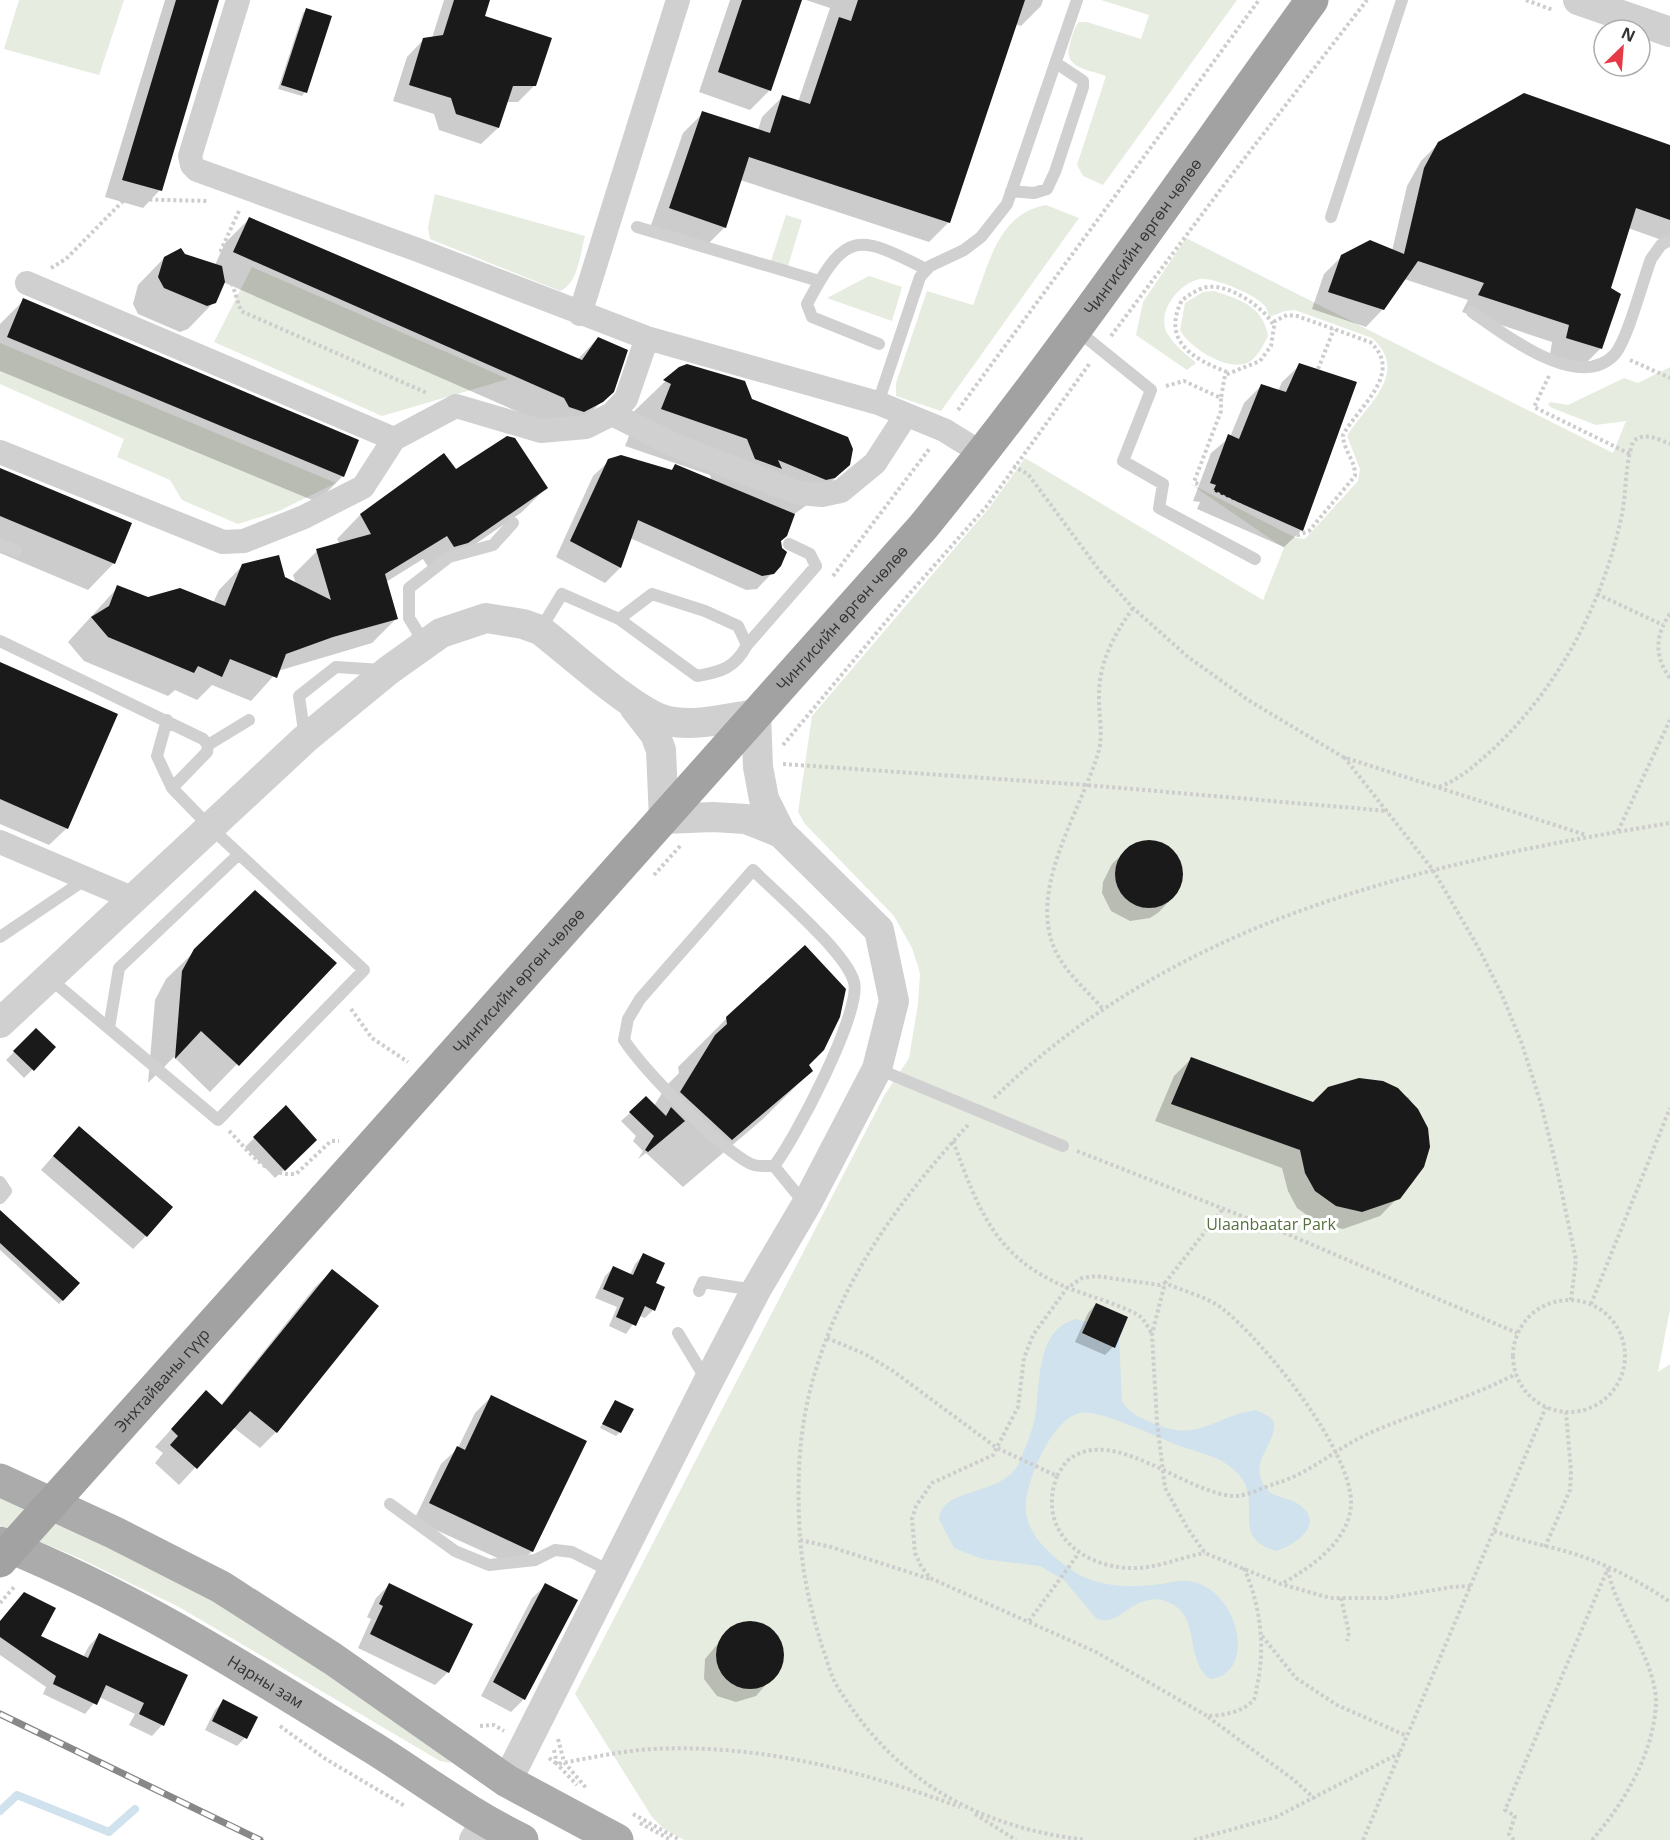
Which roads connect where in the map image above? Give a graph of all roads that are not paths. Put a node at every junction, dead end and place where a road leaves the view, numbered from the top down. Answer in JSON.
{"nodes":[{"id":1,"x":238,"y":0,"type":"edge"},
{"id":2,"x":678,"y":0,"type":"edge"},
{"id":3,"x":1077,"y":0,"type":"edge"},
{"id":4,"x":1312,"y":0,"type":"edge"},
{"id":5,"x":1402,"y":0,"type":"edge"},
{"id":6,"x":1578,"y":0,"type":"edge"},
{"id":7,"x":1670,"y":32,"type":"edge"},
{"id":8,"x":1056,"y":63,"type":"junction"},
{"id":9,"x":1011,"y":191,"type":"junction"},
{"id":10,"x":1331,"y":217,"type":"dead end"},
{"id":11,"x":637,"y":227,"type":"dead end"},
{"id":12,"x":1670,"y":240,"type":"edge"},
{"id":13,"x":926,"y":269,"type":"junction"},
{"id":14,"x":819,"y":281,"type":"junction"},
{"id":15,"x":27,"y":283,"type":"road end"},
{"id":16,"x":1472,"y":312,"type":"dead end"},
{"id":17,"x":580,"y":314,"type":"junction"},
{"id":18,"x":1075,"y":329,"type":"junction"},
{"id":19,"x":647,"y":339,"type":"junction"},
{"id":20,"x":879,"y":344,"type":"dead end"},
{"id":21,"x":878,"y":404,"type":"junction"},
{"id":22,"x":612,"y":414,"type":"junction"},
{"id":23,"x":906,"y":415,"type":"junction"},
{"id":24,"x":394,"y":439,"type":"junction"},
{"id":25,"x":0,"y":452,"type":"edge"},
{"id":26,"x":994,"y":458,"type":"junction"},
{"id":27,"x":513,"y":523,"type":"dead end"},
{"id":28,"x":0,"y":544,"type":"edge"},
{"id":29,"x":789,"y":544,"type":"dead end"},
{"id":30,"x":16,"y":551,"type":"dead end"},
{"id":31,"x":1255,"y":559,"type":"dead end"},
{"id":32,"x":619,"y":619,"type":"junction"},
{"id":33,"x":540,"y":630,"type":"junction"},
{"id":34,"x":0,"y":641,"type":"edge"},
{"id":35,"x":747,"y":645,"type":"junction"},
{"id":36,"x":420,"y":648,"type":"junction"},
{"id":37,"x":628,"y":700,"type":"junction"},
{"id":38,"x":756,"y":714,"type":"junction"},
{"id":39,"x":166,"y":720,"type":"junction"},
{"id":40,"x":249,"y":720,"type":"dead end"},
{"id":41,"x":208,"y":745,"type":"junction"},
{"id":42,"x":172,"y":788,"type":"junction"},
{"id":43,"x":664,"y":819,"type":"junction"},
{"id":44,"x":211,"y":828,"type":"junction"},
{"id":45,"x":782,"y":833,"type":"junction"},
{"id":46,"x":0,"y":842,"type":"edge"},
{"id":47,"x":239,"y":854,"type":"junction"},
{"id":48,"x":87,"y":879,"type":"junction"},
{"id":49,"x":134,"y":899,"type":"junction"},
{"id":50,"x":0,"y":937,"type":"edge"},
{"id":51,"x":49,"y":978,"type":"junction"},
{"id":52,"x":0,"y":1023,"type":"edge"},
{"id":53,"x":109,"y":1028,"type":"junction"},
{"id":54,"x":877,"y":1069,"type":"junction"},
{"id":55,"x":1063,"y":1146,"type":"road end"},
{"id":56,"x":774,"y":1166,"type":"junction"},
{"id":57,"x":0,"y":1182,"type":"edge"},
{"id":58,"x":0,"y":1198,"type":"edge"},
{"id":59,"x":325,"y":1198,"type":"joint"},
{"id":60,"x":806,"y":1205,"type":"junction"},
{"id":61,"x":756,"y":1290,"type":"junction"},
{"id":62,"x":699,"y":1291,"type":"dead end"},
{"id":63,"x":678,"y":1333,"type":"dead end"},
{"id":64,"x":708,"y":1382,"type":"junction"},
{"id":65,"x":0,"y":1480,"type":"edge"},
{"id":66,"x":390,"y":1504,"type":"dead end"},
{"id":67,"x":0,"y":1543,"type":"edge"},
{"id":68,"x":0,"y":1562,"type":"edge"},
{"id":69,"x":613,"y":1573,"type":"junction"},
{"id":70,"x":507,"y":1781,"type":"junction"},
{"id":71,"x":480,"y":1831,"type":"edge"},
{"id":72,"x":522,"y":1840,"type":"edge"},
{"id":73,"x":617,"y":1840,"type":"edge"}],
"edges":[{"from":1,"to":17,"type":"street"},
{"from":2,"to":17,"type":"street"},
{"from":3,"to":8,"type":"lane"},
{"from":4,"to":18,"type":"highway","name":"Чингисийн өргөн чөлөө"},
{"from":5,"to":10,"type":"lane"},
{"from":6,"to":7,"type":"street"},
{"from":8,"to":9,"type":"lane"},
{"from":8,"to":9,"type":"lane"},
{"from":9,"to":13,"type":"lane"},
{"from":11,"to":14,"type":"lane"},
{"from":12,"to":16,"type":"lane"},
{"from":13,"to":14,"type":"lane"},
{"from":13,"to":21,"type":"lane"},
{"from":14,"to":20,"type":"lane"},
{"from":15,"to":24,"type":"street"},
{"from":17,"to":19,"type":"street"},
{"from":18,"to":26,"type":"highway","name":"Чингисийн өргөн чөлөө"},
{"from":18,"to":31,"type":"lane"},
{"from":19,"to":21,"type":"street"},
{"from":19,"to":22,"type":"street"},
{"from":21,"to":23,"type":"street"},
{"from":22,"to":23,"type":"street"},
{"from":22,"to":24,"type":"street"},
{"from":23,"to":26,"type":"street"},
{"from":24,"to":25,"type":"street"},
{"from":26,"to":38,"type":"highway","name":"Чингисийн өргөн чөлөө"},
{"from":27,"to":36,"type":"lane"},
{"from":28,"to":30,"type":"lane"},
{"from":29,"to":35,"type":"lane"},
{"from":32,"to":33,"type":"lane"},
{"from":32,"to":35,"type":"lane"},
{"from":32,"to":35,"type":"lane"},
{"from":33,"to":36,"type":"street"},
{"from":33,"to":37,"type":"street"},
{"from":34,"to":39,"type":"lane"},
{"from":36,"to":44,"type":"street"},
{"from":37,"to":38,"type":"street"},
{"from":37,"to":43,"type":"street"},
{"from":38,"to":43,"type":"highway","name":"Чингисийн өргөн чөлөө"},
{"from":38,"to":45,"type":"street"},
{"from":39,"to":41,"type":"lane"},
{"from":39,"to":42,"type":"lane"},
{"from":40,"to":41,"type":"lane"},
{"from":41,"to":42,"type":"lane"},
{"from":42,"to":44,"type":"lane"},
{"from":43,"to":45,"type":"street"},
{"from":43,"to":59,"type":"highway","name":"Чингисийн өргөн чөлөө"},
{"from":44,"to":47,"type":"lane"},
{"from":44,"to":49,"type":"street"},
{"from":45,"to":54,"type":"street"},
{"from":46,"to":48,"type":"street"},
{"from":47,"to":53,"type":"lane"},
{"from":47,"to":53,"type":"lane"},
{"from":48,"to":49,"type":"street"},
{"from":48,"to":50,"type":"lane"},
{"from":49,"to":51,"type":"street"},
{"from":51,"to":52,"type":"street"},
{"from":51,"to":53,"type":"lane"},
{"from":54,"to":55,"type":"lane"},
{"from":54,"to":60,"type":"street"},
{"from":56,"to":56,"type":"lane"},
{"from":56,"to":60,"type":"lane"},
{"from":57,"to":58,"type":"lane"},
{"from":59,"to":68,"type":"highway","name":"Энхтайваны гүүр","bridge":true},
{"from":60,"to":61,"type":"street"},
{"from":61,"to":62,"type":"lane"},
{"from":61,"to":64,"type":"street"},
{"from":63,"to":64,"type":"lane"},
{"from":64,"to":69,"type":"street"},
{"from":65,"to":70,"type":"main road"},
{"from":66,"to":69,"type":"lane"},
{"from":67,"to":71,"type":"main road","name":"Нарны зам"},
{"from":69,"to":70,"type":"street"},
{"from":70,"to":73,"type":"main road"},
{"from":71,"to":72,"type":"main road","name":"Нарны зам"}]}
